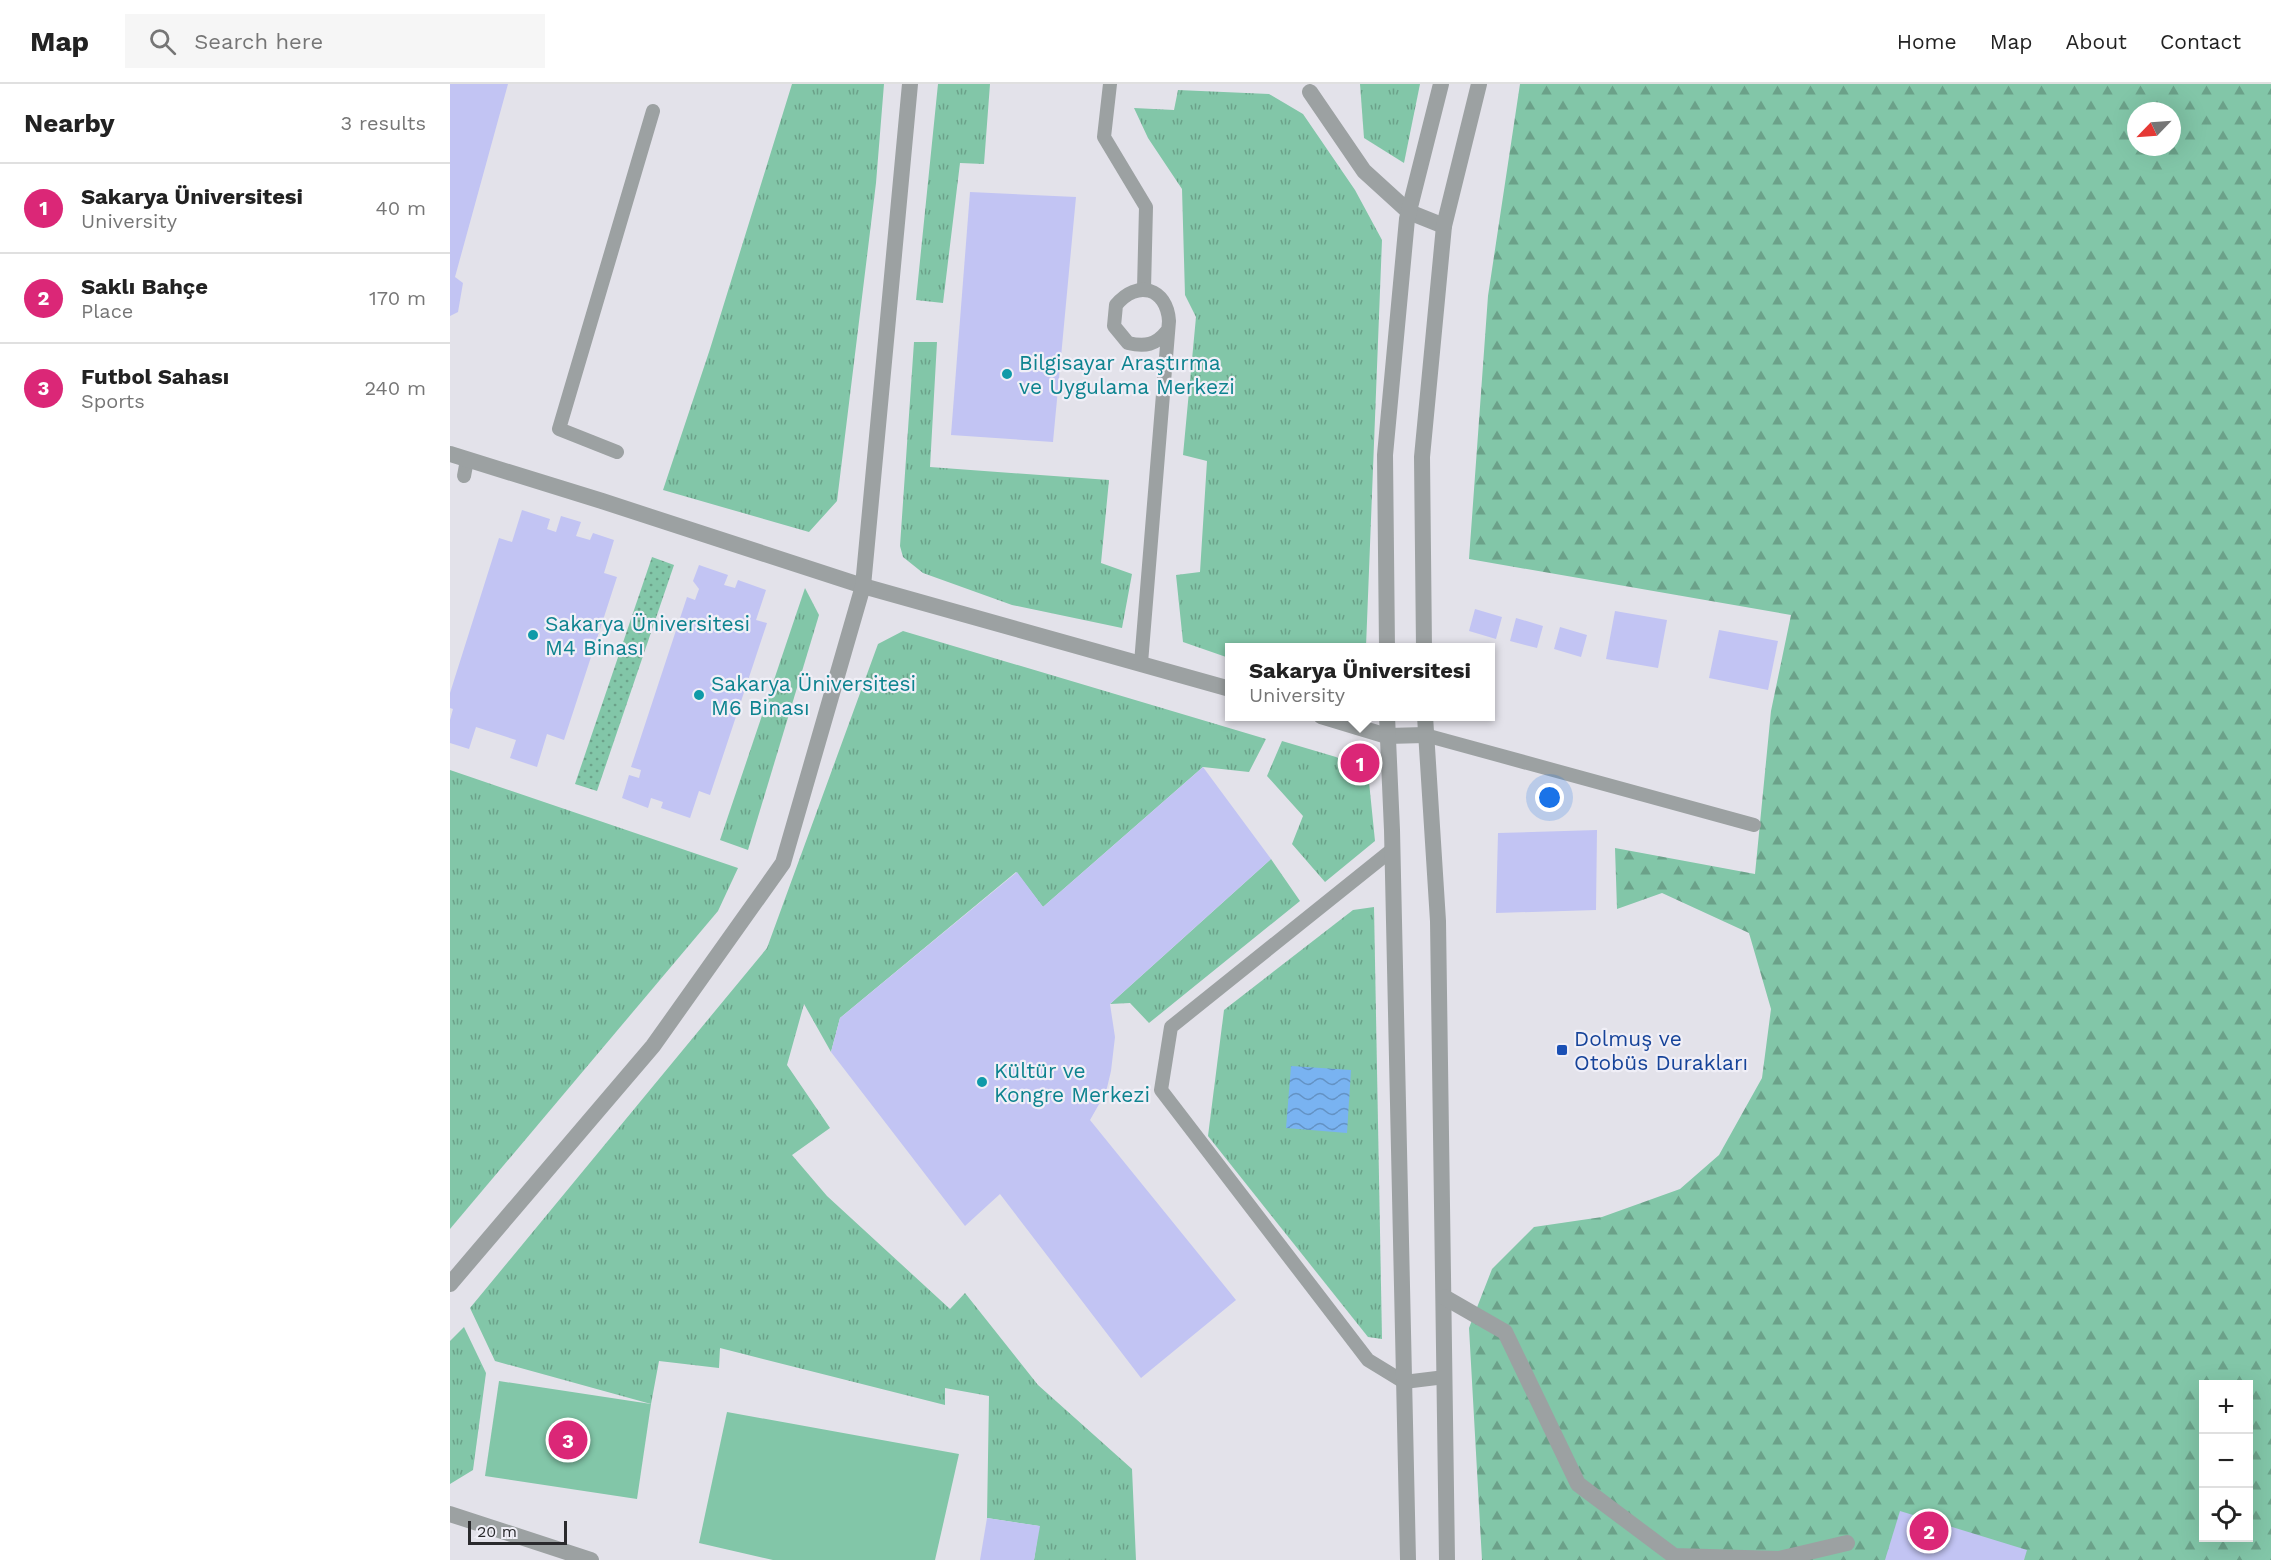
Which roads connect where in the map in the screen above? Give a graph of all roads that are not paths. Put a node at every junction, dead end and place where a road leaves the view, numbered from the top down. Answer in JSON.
{"nodes":[{"id":1,"x":910,"y":84,"type":"edge"},
{"id":2,"x":1110,"y":84,"type":"edge"},
{"id":3,"x":1441,"y":84,"type":"edge"},
{"id":4,"x":1479,"y":84,"type":"edge"},
{"id":5,"x":1311,"y":88,"type":"edge"},
{"id":6,"x":653,"y":111,"type":"dead end"},
{"id":7,"x":1409,"y":212,"type":"junction"},
{"id":8,"x":1444,"y":226,"type":"junction"},
{"id":9,"x":1144,"y":289,"type":"junction"},
{"id":10,"x":1167,"y":331,"type":"junction"},
{"id":11,"x":617,"y":452,"type":"dead end"},
{"id":12,"x":450,"y":454,"type":"edge"},
{"id":13,"x":863,"y":586,"type":"junction"},
{"id":14,"x":1387,"y":643,"type":"edge"},
{"id":15,"x":1424,"y":643,"type":"edge"},
{"id":16,"x":1140,"y":663,"type":"junction"},
{"id":17,"x":1225,"y":688,"type":"edge"},
{"id":18,"x":1335,"y":721,"type":"edge"},
{"id":19,"x":1387,"y":721,"type":"edge"},
{"id":20,"x":1425,"y":721,"type":"edge"},
{"id":21,"x":1425,"y":735,"type":"junction"},
{"id":22,"x":1388,"y":736,"type":"junction"},
{"id":23,"x":1754,"y":825,"type":"dead end"},
{"id":24,"x":1393,"y":849,"type":"junction"},
{"id":25,"x":450,"y":1284,"type":"edge"},
{"id":26,"x":1444,"y":1297,"type":"junction"},
{"id":27,"x":1445,"y":1377,"type":"junction"},
{"id":28,"x":1404,"y":1382,"type":"junction"},
{"id":29,"x":450,"y":1514,"type":"edge"},
{"id":30,"x":1846,"y":1543,"type":"dead end"},
{"id":31,"x":591,"y":1560,"type":"edge"},
{"id":32,"x":1408,"y":1560,"type":"edge"},
{"id":33,"x":1447,"y":1560,"type":"edge"}],
"edges":[{"from":1,"to":13,"type":"street"},
{"from":2,"to":9,"type":"lane"},
{"from":3,"to":7,"type":"street"},
{"from":4,"to":8,"type":"street"},
{"from":5,"to":7,"type":"street"},
{"from":6,"to":11,"type":"lane"},
{"from":7,"to":8,"type":"street"},
{"from":7,"to":14,"type":"street"},
{"from":8,"to":15,"type":"street"},
{"from":9,"to":10,"type":"lane"},
{"from":9,"to":10,"type":"lane"},
{"from":10,"to":16,"type":"lane"},
{"from":12,"to":13,"type":"street"},
{"from":13,"to":16,"type":"street"},
{"from":13,"to":25,"type":"street"},
{"from":16,"to":17,"type":"street"},
{"from":18,"to":22,"type":"street"},
{"from":19,"to":22,"type":"street"},
{"from":20,"to":21,"type":"street"},
{"from":21,"to":22,"type":"street"},
{"from":21,"to":23,"type":"lane"},
{"from":21,"to":26,"type":"street"},
{"from":22,"to":24,"type":"street"},
{"from":24,"to":28,"type":"street"},
{"from":24,"to":28,"type":"lane"},
{"from":26,"to":27,"type":"street"},
{"from":26,"to":30,"type":"street"},
{"from":27,"to":28,"type":"lane"},
{"from":27,"to":33,"type":"street"},
{"from":28,"to":32,"type":"street"},
{"from":29,"to":31,"type":"street"}]}
